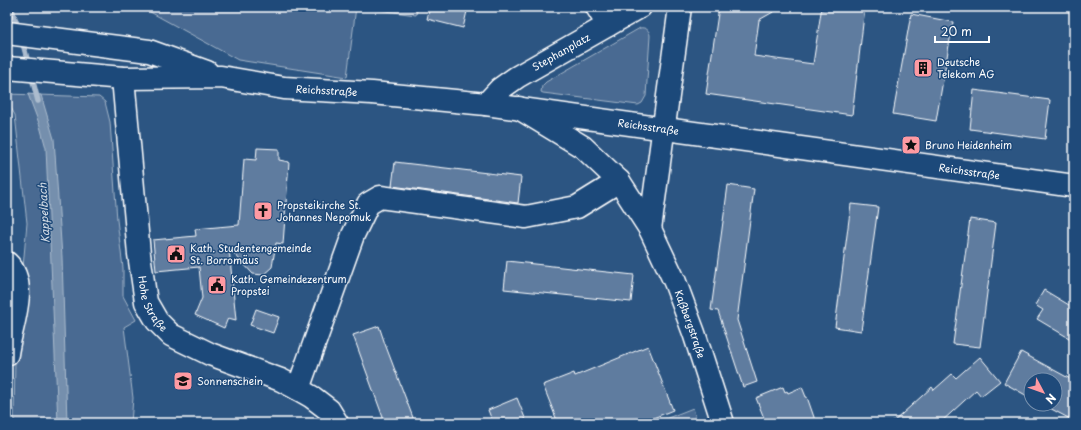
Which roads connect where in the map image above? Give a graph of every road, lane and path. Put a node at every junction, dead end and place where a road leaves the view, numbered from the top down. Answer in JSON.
{"nodes":[{"id":1,"x":640,"y":7,"type":"edge"},
{"id":2,"x":680,"y":7,"type":"edge"},
{"id":3,"x":602,"y":16,"type":"edge"},
{"id":4,"x":7,"y":33,"type":"edge"},
{"id":5,"x":7,"y":68,"type":"edge"},
{"id":6,"x":221,"y":77,"type":"junction"},
{"id":7,"x":122,"y":78,"type":"junction"},
{"id":8,"x":486,"y":104,"type":"junction"},
{"id":9,"x":519,"y":108,"type":"junction"},
{"id":10,"x":663,"y":128,"type":"junction"},
{"id":11,"x":620,"y":181,"type":"junction"},
{"id":12,"x":1074,"y":186,"type":"edge"},
{"id":13,"x":650,"y":229,"type":"junction"},
{"id":14,"x":7,"y":263,"type":"edge"},
{"id":15,"x":7,"y":354,"type":"edge"},
{"id":16,"x":298,"y":389,"type":"junction"},
{"id":17,"x":337,"y":423,"type":"edge"},
{"id":18,"x":723,"y":423,"type":"edge"}],
"edges":[{"from":1,"to":3,"type":"main road","name":"Stephanplatz"},
{"from":2,"to":10,"type":"main road"},
{"from":3,"to":8,"type":"main road","name":"Stephanplatz"},
{"from":4,"to":6,"type":"main road","name":"Reichsstraße"},
{"from":5,"to":7,"type":"main road","name":"Reichsstraße"},
{"from":6,"to":7,"type":"main road","name":"Reichsstraße"},
{"from":6,"to":8,"type":"main road","name":"Reichsstraße"},
{"from":7,"to":16,"type":"main road","name":"Hohe Straße"},
{"from":8,"to":9,"type":"main road","name":"Reichsstraße"},
{"from":9,"to":10,"type":"main road","name":"Reichsstraße"},
{"from":9,"to":11,"type":"main road","name":"Kaßbergstraße"},
{"from":10,"to":12,"type":"main road","name":"Reichsstraße"},
{"from":10,"to":13,"type":"main road"},
{"from":11,"to":13,"type":"main road","name":"Kaßbergstraße"},
{"from":11,"to":16,"type":"main road"},
{"from":13,"to":18,"type":"main road","name":"Kaßbergstraße"},
{"from":14,"to":15,"type":"main road"},
{"from":16,"to":17,"type":"main road","name":"Hohe Straße"}]}
